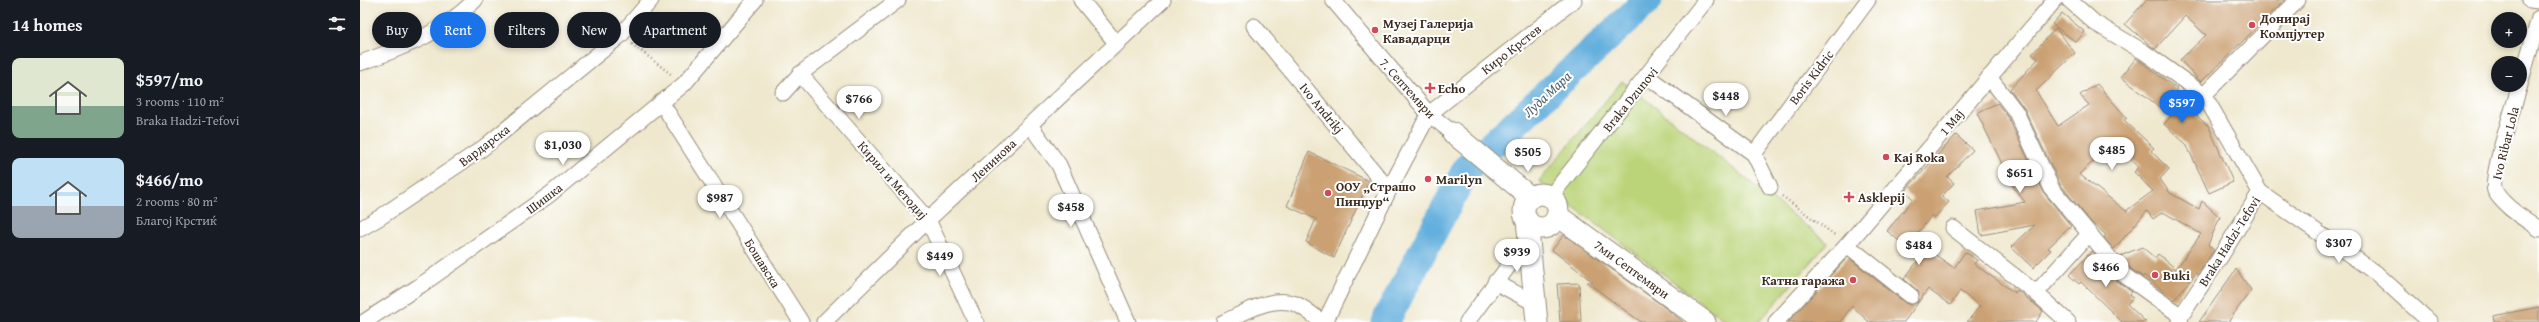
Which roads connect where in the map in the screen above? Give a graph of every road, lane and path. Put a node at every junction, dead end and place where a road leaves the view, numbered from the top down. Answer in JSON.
{"nodes":[{"id":1,"x":475,"y":0,"type":"edge"},
{"id":2,"x":651,"y":0,"type":"edge"},
{"id":3,"x":756,"y":0,"type":"edge"},
{"id":4,"x":898,"y":0,"type":"edge"},
{"id":5,"x":1081,"y":0,"type":"edge"},
{"id":6,"x":1163,"y":0,"type":"edge"},
{"id":7,"x":1333,"y":0,"type":"edge"},
{"id":8,"x":1574,"y":0,"type":"edge"},
{"id":9,"x":1706,"y":0,"type":"edge"},
{"id":10,"x":1868,"y":0,"type":"edge"},
{"id":11,"x":2054,"y":0,"type":"edge"},
{"id":12,"x":2069,"y":0,"type":"edge"},
{"id":13,"x":2298,"y":0,"type":"edge"},
{"id":14,"x":2530,"y":0,"type":"edge"},
{"id":15,"x":2539,"y":1,"type":"edge"},
{"id":16,"x":2539,"y":18,"type":"edge"},
{"id":17,"x":1254,"y":26,"type":"dead end"},
{"id":18,"x":621,"y":35,"type":"edge"},
{"id":19,"x":621,"y":37,"type":"edge"},
{"id":20,"x":1117,"y":44,"type":"junction"},
{"id":21,"x":605,"y":48,"type":"edge"},
{"id":22,"x":2527,"y":60,"type":"edge"},
{"id":23,"x":360,"y":63,"type":"edge"},
{"id":24,"x":800,"y":74,"type":"junction"},
{"id":25,"x":1648,"y":77,"type":"junction"},
{"id":26,"x":1989,"y":77,"type":"junction"},
{"id":27,"x":684,"y":84,"type":"junction"},
{"id":28,"x":2518,"y":92,"type":"edge"},
{"id":29,"x":783,"y":93,"type":"dead end"},
{"id":30,"x":2204,"y":95,"type":"junction"},
{"id":31,"x":661,"y":102,"type":"junction"},
{"id":32,"x":1429,"y":114,"type":"junction"},
{"id":33,"x":1030,"y":125,"type":"junction"},
{"id":34,"x":1453,"y":133,"type":"joint"},
{"id":35,"x":1754,"y":154,"type":"junction"},
{"id":36,"x":1770,"y":187,"type":"joint"},
{"id":37,"x":1389,"y":190,"type":"junction"},
{"id":38,"x":2260,"y":192,"type":"junction"},
{"id":39,"x":1551,"y":196,"type":"junction"},
{"id":40,"x":1530,"y":197,"type":"junction"},
{"id":41,"x":1558,"y":216,"type":"junction"},
{"id":42,"x":928,"y":220,"type":"junction"},
{"id":43,"x":1532,"y":228,"type":"junction"},
{"id":44,"x":1953,"y":228,"type":"dead end"},
{"id":45,"x":360,"y":229,"type":"edge"},
{"id":46,"x":2539,"y":229,"type":"edge"},
{"id":47,"x":2089,"y":234,"type":"junction"},
{"id":48,"x":1847,"y":245,"type":"junction"},
{"id":49,"x":1495,"y":282,"type":"junction"},
{"id":50,"x":2036,"y":293,"type":"junction"},
{"id":51,"x":1911,"y":296,"type":"dead end"},
{"id":52,"x":1536,"y":313,"type":"edge"},
{"id":53,"x":2181,"y":319,"type":"edge"},
{"id":54,"x":364,"y":322,"type":"edge"},
{"id":55,"x":801,"y":322,"type":"edge"},
{"id":56,"x":824,"y":322,"type":"edge"},
{"id":57,"x":976,"y":322,"type":"edge"},
{"id":58,"x":1128,"y":322,"type":"edge"},
{"id":59,"x":1224,"y":322,"type":"edge"},
{"id":60,"x":1322,"y":322,"type":"edge"},
{"id":61,"x":1325,"y":322,"type":"edge"},
{"id":62,"x":1467,"y":322,"type":"edge"},
{"id":63,"x":1705,"y":322,"type":"edge"},
{"id":64,"x":1776,"y":322,"type":"edge"},
{"id":65,"x":2068,"y":322,"type":"edge"},
{"id":66,"x":2430,"y":322,"type":"edge"}],
"edges":[{"from":1,"to":23,"type":"street"},
{"from":2,"to":18,"type":"street","name":"Вардарска"},
{"from":3,"to":27,"type":"street","name":"Шишка"},
{"from":4,"to":24,"type":"street"},
{"from":5,"to":20,"type":"street"},
{"from":6,"to":20,"type":"street","name":"Ленинова"},
{"from":7,"to":32,"type":"street","name":"7. Септември"},
{"from":8,"to":32,"type":"street","name":"Киро Крстев"},
{"from":9,"to":25,"type":"street","name":"Braka Dzunovi"},
{"from":10,"to":35,"type":"street","name":"Boris Kidric"},
{"from":11,"to":26,"type":"street","name":"1 Maj"},
{"from":12,"to":30,"type":"street","name":"Braka Hadzi-Tefovi"},
{"from":13,"to":30,"type":"street"},
{"from":14,"to":15,"type":"street"},
{"from":16,"to":22,"type":"street","name":"Ivo Ribar Lola"},
{"from":17,"to":37,"type":"street","name":"Ivo Andrikj"},
{"from":19,"to":27,"type":"path"},
{"from":20,"to":33,"type":"street","name":"Ленинова"},
{"from":21,"to":45,"type":"street","name":"Вардарска"},
{"from":24,"to":29,"type":"street"},
{"from":24,"to":42,"type":"street","name":"Кирил и Методиј"},
{"from":25,"to":35,"type":"street"},
{"from":25,"to":39,"type":"street","name":"Braka Dzunovi"},
{"from":26,"to":47,"type":"street"},
{"from":26,"to":48,"type":"street","name":"1 Maj"},
{"from":27,"to":31,"type":"street","name":"Шишка"},
{"from":28,"to":46,"type":"street","name":"Ivo Ribar Lola"},
{"from":30,"to":38,"type":"street","name":"Braka Hadzi-Tefovi"},
{"from":31,"to":54,"type":"street","name":"Шишка"},
{"from":31,"to":55,"type":"street","name":"Бошавска"},
{"from":32,"to":34,"type":"street","name":"7. Септември"},
{"from":32,"to":37,"type":"street"},
{"from":33,"to":42,"type":"street","name":"Ленинова"},
{"from":33,"to":58,"type":"street"},
{"from":34,"to":40,"type":"street","name":"7. Септември"},
{"from":35,"to":36,"type":"street"},
{"from":36,"to":48,"type":"path"},
{"from":37,"to":61,"type":"street"},
{"from":38,"to":53,"type":"street","name":"Braka Hadzi-Tefovi"},
{"from":38,"to":66,"type":"street"},
{"from":39,"to":40,"type":"street"},
{"from":39,"to":41,"type":"street"},
{"from":40,"to":43,"type":"street"},
{"from":41,"to":43,"type":"street"},
{"from":41,"to":63,"type":"street","name":"7ми Септември"},
{"from":42,"to":56,"type":"street","name":"Ленинова"},
{"from":42,"to":57,"type":"street","name":"Кирил и Методиј"},
{"from":43,"to":49,"type":"street"},
{"from":43,"to":52,"type":"street"},
{"from":44,"to":50,"type":"street"},
{"from":47,"to":50,"type":"street"},
{"from":47,"to":53,"type":"street"},
{"from":48,"to":51,"type":"street"},
{"from":48,"to":64,"type":"street","name":"1 Maj"},
{"from":49,"to":52,"type":"street"},
{"from":49,"to":62,"type":"street"},
{"from":50,"to":65,"type":"street"},
{"from":59,"to":60,"type":"street"}]}
